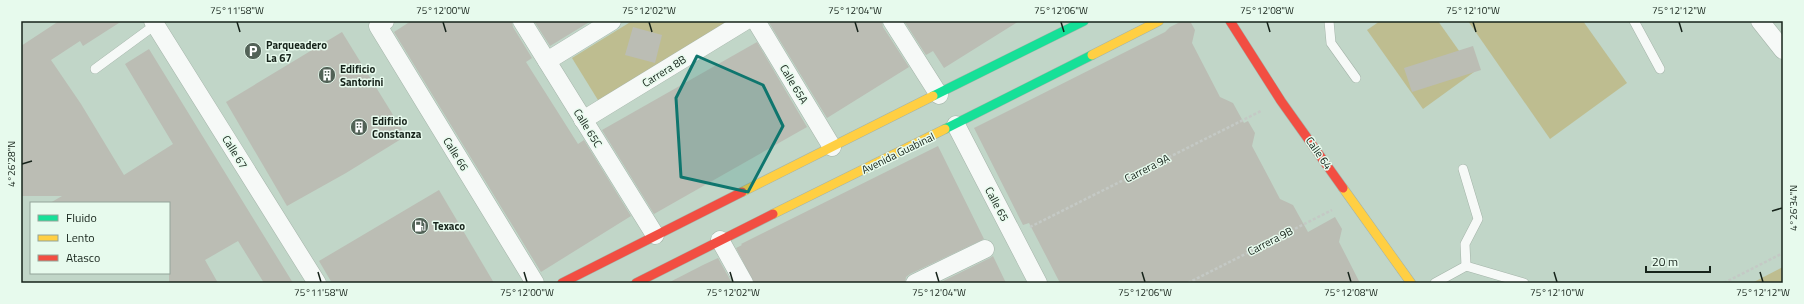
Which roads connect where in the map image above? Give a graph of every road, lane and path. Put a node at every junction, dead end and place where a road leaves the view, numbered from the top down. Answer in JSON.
{"nodes":[{"id":1,"x":522,"y":21,"type":"edge"},
{"id":2,"x":612,"y":21,"type":"edge"},
{"id":3,"x":745,"y":21,"type":"edge"},
{"id":4,"x":756,"y":21,"type":"edge"},
{"id":5,"x":892,"y":21,"type":"edge"},
{"id":6,"x":1084,"y":21,"type":"edge"},
{"id":7,"x":1159,"y":21,"type":"edge"},
{"id":8,"x":1230,"y":21,"type":"edge"},
{"id":9,"x":1329,"y":21,"type":"edge"},
{"id":10,"x":1634,"y":21,"type":"edge"},
{"id":11,"x":1760,"y":21,"type":"edge"},
{"id":12,"x":154,"y":23,"type":"edge"},
{"id":13,"x":381,"y":23,"type":"edge"},
{"id":14,"x":1783,"y":50,"type":"edge"},
{"id":15,"x":547,"y":62,"type":"junction"},
{"id":16,"x":95,"y":69,"type":"dead end"},
{"id":17,"x":1660,"y":69,"type":"dead end"},
{"id":18,"x":1356,"y":78,"type":"dead end"},
{"id":19,"x":939,"y":95,"type":"junction"},
{"id":20,"x":1281,"y":101,"type":"junction"},
{"id":21,"x":583,"y":120,"type":"junction"},
{"id":22,"x":956,"y":125,"type":"junction"},
{"id":23,"x":832,"y":147,"type":"junction"},
{"id":24,"x":1463,"y":169,"type":"dead end"},
{"id":25,"x":1352,"y":200,"type":"junction"},
{"id":26,"x":1013,"y":234,"type":"junction"},
{"id":27,"x":654,"y":235,"type":"junction"},
{"id":28,"x":720,"y":240,"type":"junction"},
{"id":29,"x":985,"y":249,"type":"dead end"},
{"id":30,"x":1783,"y":253,"type":"edge"},
{"id":31,"x":1466,"y":266,"type":"junction"},
{"id":32,"x":317,"y":283,"type":"edge"},
{"id":33,"x":535,"y":283,"type":"edge"},
{"id":34,"x":562,"y":283,"type":"edge"},
{"id":35,"x":636,"y":283,"type":"edge"},
{"id":36,"x":744,"y":283,"type":"edge"},
{"id":37,"x":915,"y":283,"type":"edge"},
{"id":38,"x":1038,"y":283,"type":"edge"},
{"id":39,"x":1188,"y":283,"type":"edge"},
{"id":40,"x":1411,"y":283,"type":"edge"},
{"id":41,"x":1435,"y":283,"type":"edge"},
{"id":42,"x":1524,"y":283,"type":"edge"},
{"id":43,"x":1724,"y":283,"type":"edge"}],
"edges":[{"from":1,"to":15,"type":"street","name":"Calle 65C"},
{"from":2,"to":15,"type":"street"},
{"from":3,"to":21,"type":"street","name":"Carrera 8B"},
{"from":4,"to":23,"type":"street","name":"Calle 65A"},
{"from":5,"to":19,"type":"street"},
{"from":6,"to":19,"type":"main road"},
{"from":7,"to":22,"type":"main road","name":"Avenida Guabinal"},
{"from":8,"to":20,"type":"main road","name":"Calle 64"},
{"from":9,"to":18,"type":"lane"},
{"from":10,"to":17,"type":"lane"},
{"from":11,"to":14,"type":"street"},
{"from":12,"to":16,"type":"lane"},
{"from":12,"to":32,"type":"street","name":"Calle 67"},
{"from":13,"to":33,"type":"street","name":"Calle 66"},
{"from":15,"to":21,"type":"street","name":"Calle 65C"},
{"from":19,"to":23,"type":"main road"},
{"from":20,"to":25,"type":"main road","name":"Calle 64"},
{"from":20,"to":26,"type":"path","name":"Carrera 9A"},
{"from":21,"to":27,"type":"street","name":"Calle 65C"},
{"from":22,"to":26,"type":"street","name":"Calle 65"},
{"from":22,"to":28,"type":"main road","name":"Avenida Guabinal"},
{"from":23,"to":27,"type":"main road"},
{"from":24,"to":31,"type":"lane"},
{"from":25,"to":39,"type":"path","name":"Carrera 9B"},
{"from":25,"to":40,"type":"main road","name":"Calle 64"},
{"from":26,"to":38,"type":"street","name":"Calle 65"},
{"from":27,"to":34,"type":"main road"},
{"from":28,"to":35,"type":"main road","name":"Avenida Guabinal"},
{"from":28,"to":36,"type":"street"},
{"from":29,"to":37,"type":"street"},
{"from":30,"to":43,"type":"path"},
{"from":31,"to":41,"type":"lane"},
{"from":31,"to":42,"type":"lane"}]}
